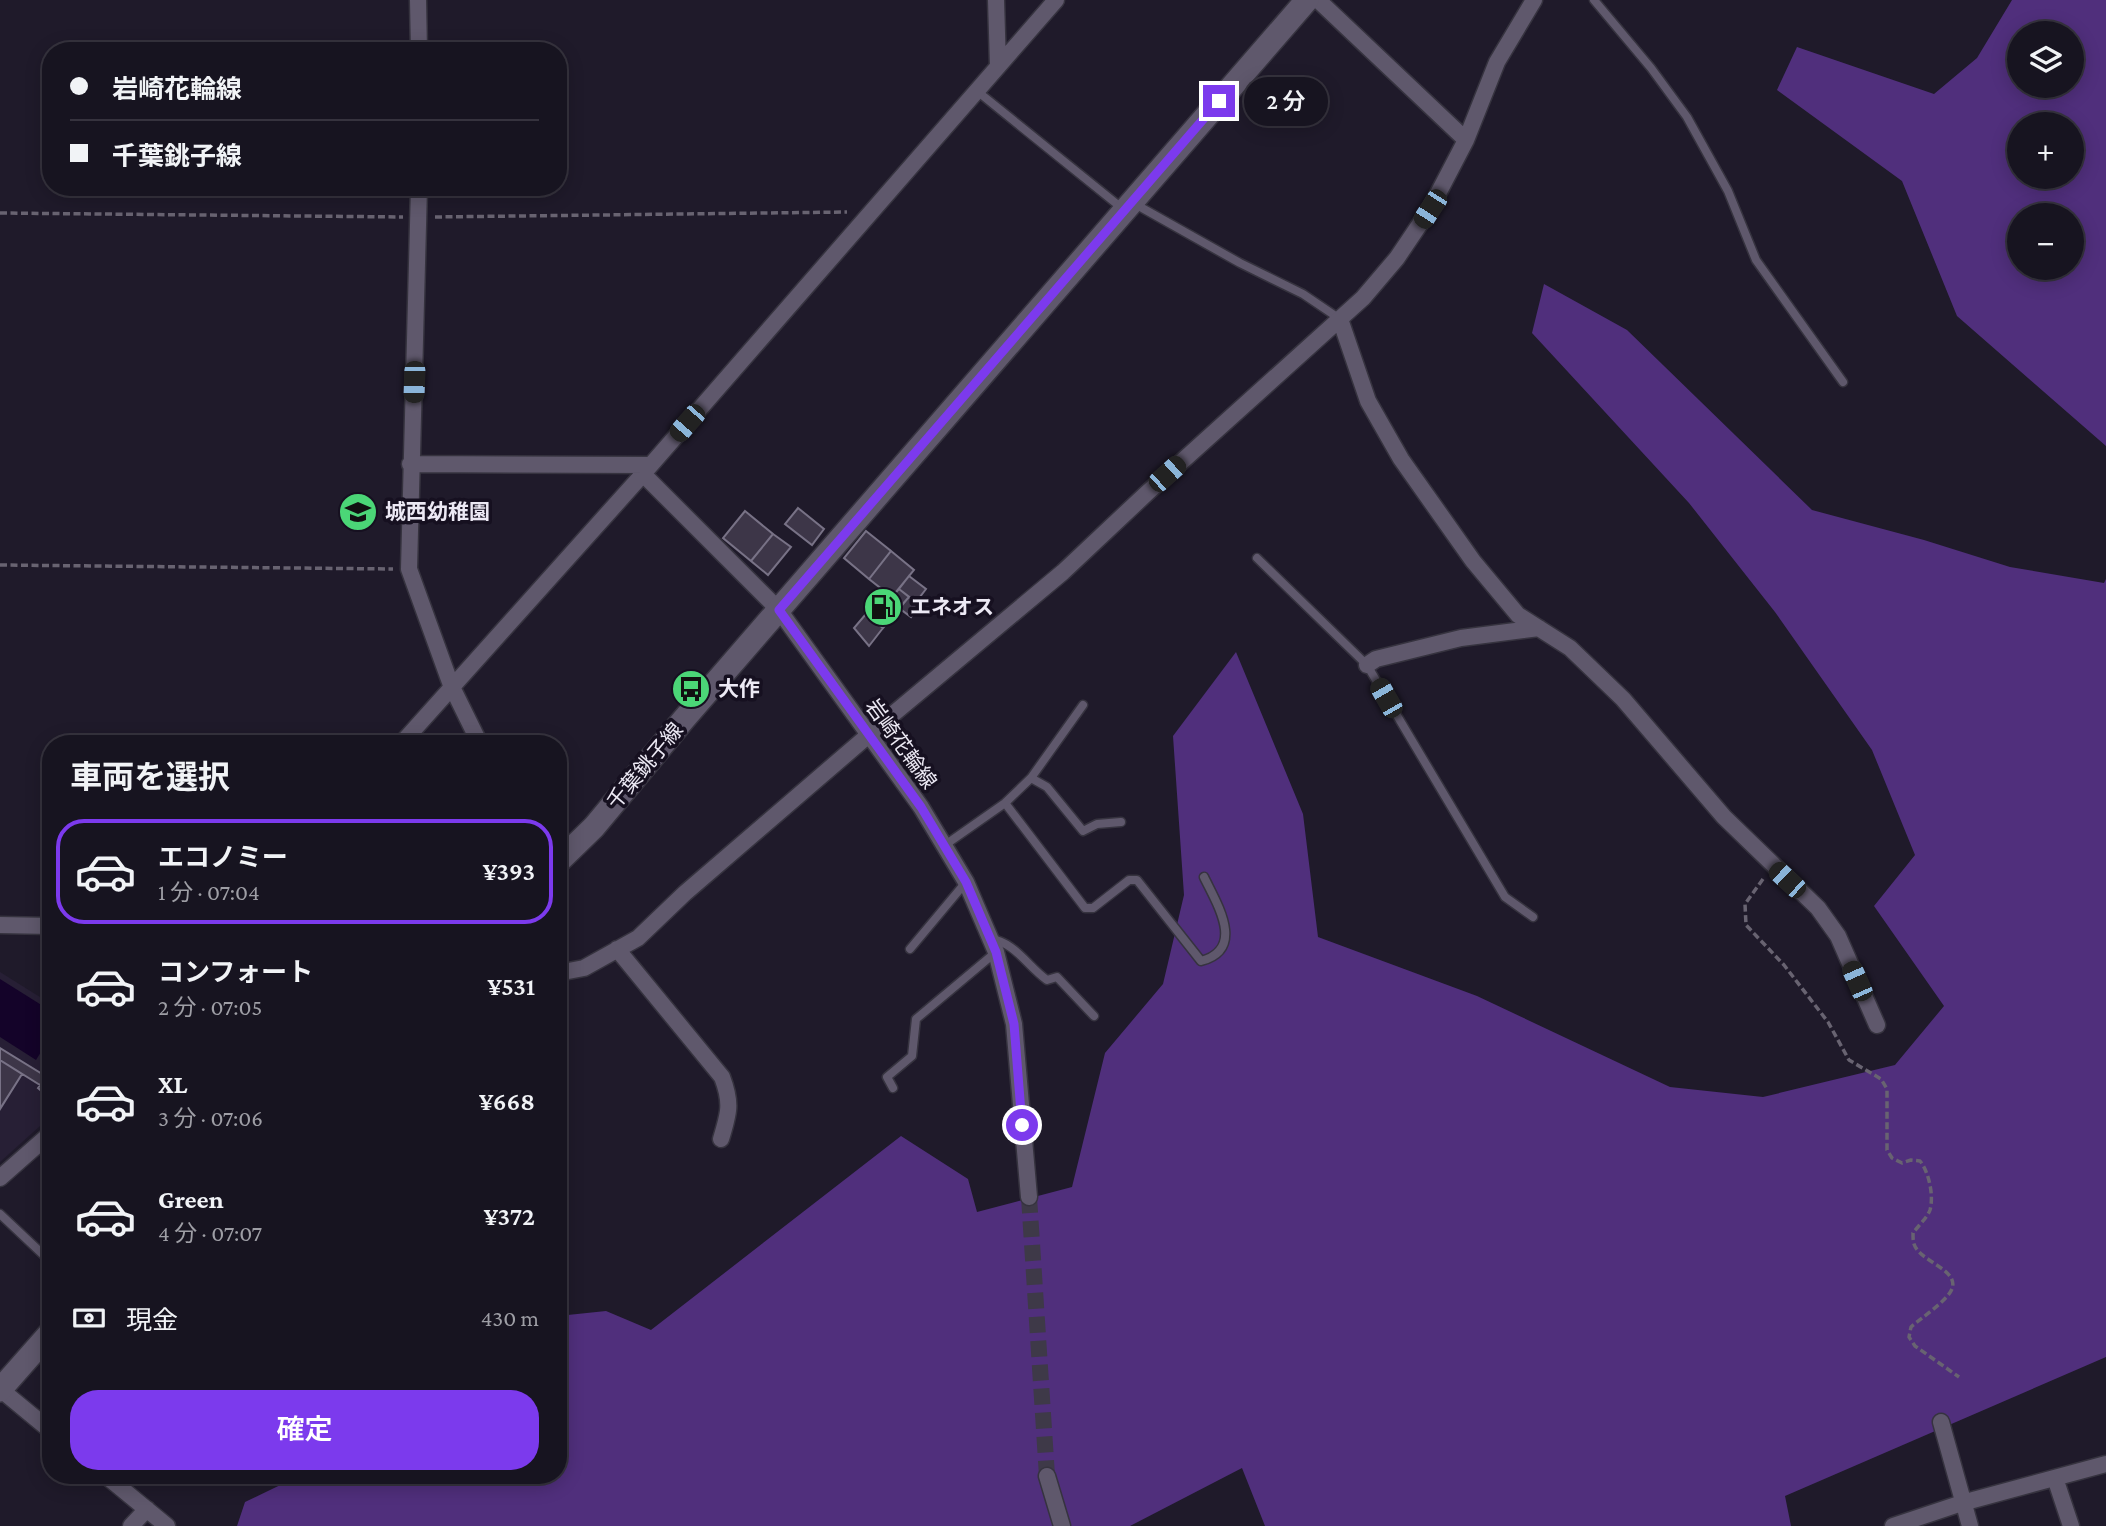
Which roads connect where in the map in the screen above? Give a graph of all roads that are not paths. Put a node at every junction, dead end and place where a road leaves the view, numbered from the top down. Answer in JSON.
{"nodes":[{"id":1,"x":418,"y":0,"type":"edge"},
{"id":2,"x":996,"y":0,"type":"edge"},
{"id":3,"x":1056,"y":0,"type":"edge"},
{"id":4,"x":1307,"y":0,"type":"edge"},
{"id":5,"x":1318,"y":0,"type":"edge"},
{"id":6,"x":1534,"y":0,"type":"edge"},
{"id":7,"x":1594,"y":0,"type":"edge"},
{"id":8,"x":419,"y":42,"type":"edge"},
{"id":9,"x":998,"y":66,"type":"junction"},
{"id":10,"x":977,"y":91,"type":"junction"},
{"id":11,"x":1466,"y":139,"type":"junction"},
{"id":12,"x":419,"y":196,"type":"edge"},
{"id":13,"x":1129,"y":206,"type":"junction"},
{"id":14,"x":1340,"y":319,"type":"junction"},
{"id":15,"x":1843,"y":382,"type":"dead end"},
{"id":16,"x":410,"y":464,"type":"junction"},
{"id":17,"x":647,"y":470,"type":"junction"},
{"id":18,"x":1257,"y":558,"type":"dead end"},
{"id":19,"x":779,"y":610,"type":"junction"},
{"id":20,"x":1539,"y":628,"type":"junction"},
{"id":21,"x":1367,"y":665,"type":"junction"},
{"id":22,"x":451,"y":685,"type":"junction"},
{"id":23,"x":1083,"y":705,"type":"dead end"},
{"id":24,"x":409,"y":735,"type":"edge"},
{"id":25,"x":476,"y":735,"type":"edge"},
{"id":26,"x":869,"y":735,"type":"junction"},
{"id":27,"x":1031,"y":778,"type":"junction"},
{"id":28,"x":1006,"y":803,"type":"junction"},
{"id":29,"x":1121,"y":821,"type":"dead end"},
{"id":30,"x":945,"y":845,"type":"junction"},
{"id":31,"x":567,"y":853,"type":"edge"},
{"id":32,"x":1204,"y":877,"type":"dead end"},
{"id":33,"x":966,"y":882,"type":"junction"},
{"id":34,"x":1533,"y":917,"type":"dead end"},
{"id":35,"x":0,"y":925,"type":"edge"},
{"id":36,"x":42,"y":926,"type":"edge"},
{"id":37,"x":993,"y":946,"type":"junction"},
{"id":38,"x":617,"y":949,"type":"junction"},
{"id":39,"x":910,"y":949,"type":"dead end"},
{"id":40,"x":567,"y":971,"type":"edge"},
{"id":41,"x":1094,"y":1016,"type":"dead end"},
{"id":42,"x":1877,"y":1025,"type":"dead end"},
{"id":43,"x":894,"y":1088,"type":"dead end"},
{"id":44,"x":721,"y":1139,"type":"dead end"},
{"id":45,"x":42,"y":1141,"type":"edge"},
{"id":46,"x":0,"y":1178,"type":"edge"},
{"id":47,"x":1029,"y":1197,"type":"tunnel mouth"},
{"id":48,"x":0,"y":1214,"type":"edge"},
{"id":49,"x":42,"y":1254,"type":"edge"},
{"id":50,"x":42,"y":1342,"type":"edge"},
{"id":51,"x":0,"y":1389,"type":"edge"},
{"id":52,"x":1941,"y":1422,"type":"dead end"},
{"id":53,"x":42,"y":1424,"type":"edge"},
{"id":54,"x":2106,"y":1464,"type":"edge"},
{"id":55,"x":1047,"y":1476,"type":"tunnel mouth"},
{"id":56,"x":2055,"y":1478,"type":"junction"},
{"id":57,"x":116,"y":1484,"type":"edge"},
{"id":58,"x":1962,"y":1503,"type":"junction"},
{"id":59,"x":147,"y":1509,"type":"junction"},
{"id":60,"x":131,"y":1526,"type":"edge"},
{"id":61,"x":167,"y":1526,"type":"edge"},
{"id":62,"x":1062,"y":1526,"type":"edge"},
{"id":63,"x":1893,"y":1526,"type":"edge"},
{"id":64,"x":1970,"y":1526,"type":"edge"},
{"id":65,"x":2071,"y":1526,"type":"edge"}],
"edges":[{"from":1,"to":8,"type":"street"},
{"from":2,"to":9,"type":"street"},
{"from":3,"to":9,"type":"street"},
{"from":4,"to":13,"type":"street","name":"千葉銚子線"},
{"from":5,"to":11,"type":"street"},
{"from":6,"to":11,"type":"street"},
{"from":7,"to":15,"type":"lane"},
{"from":9,"to":10,"type":"street"},
{"from":10,"to":13,"type":"lane"},
{"from":10,"to":17,"type":"street"},
{"from":11,"to":14,"type":"street"},
{"from":12,"to":16,"type":"street"},
{"from":13,"to":14,"type":"lane"},
{"from":13,"to":19,"type":"street","name":"千葉銚子線"},
{"from":14,"to":20,"type":"street"},
{"from":14,"to":26,"type":"street"},
{"from":16,"to":17,"type":"street"},
{"from":16,"to":22,"type":"street"},
{"from":17,"to":19,"type":"street","name":"岩崎花輪線"},
{"from":17,"to":22,"type":"street"},
{"from":18,"to":21,"type":"lane"},
{"from":19,"to":26,"type":"street","name":"岩崎花輪線"},
{"from":19,"to":31,"type":"street","name":"千葉銚子線"},
{"from":20,"to":21,"type":"street"},
{"from":20,"to":42,"type":"street"},
{"from":21,"to":34,"type":"lane"},
{"from":22,"to":24,"type":"street"},
{"from":22,"to":25,"type":"street"},
{"from":23,"to":27,"type":"lane"},
{"from":26,"to":30,"type":"street","name":"岩崎花輪線"},
{"from":26,"to":38,"type":"street"},
{"from":27,"to":28,"type":"lane"},
{"from":27,"to":29,"type":"lane"},
{"from":28,"to":30,"type":"lane"},
{"from":28,"to":32,"type":"lane"},
{"from":30,"to":33,"type":"street","name":"岩崎花輪線"},
{"from":33,"to":37,"type":"street","name":"岩崎花輪線"},
{"from":33,"to":39,"type":"lane"},
{"from":35,"to":36,"type":"street"},
{"from":37,"to":41,"type":"lane"},
{"from":37,"to":43,"type":"lane"},
{"from":37,"to":47,"type":"street","name":"岩崎花輪線"},
{"from":38,"to":40,"type":"street"},
{"from":38,"to":44,"type":"street"},
{"from":45,"to":46,"type":"street"},
{"from":48,"to":49,"type":"lane"},
{"from":50,"to":51,"type":"street"},
{"from":51,"to":53,"type":"street"},
{"from":52,"to":58,"type":"street"},
{"from":54,"to":56,"type":"street"},
{"from":55,"to":62,"type":"street"},
{"from":56,"to":58,"type":"street"},
{"from":56,"to":65,"type":"street"},
{"from":57,"to":59,"type":"street"},
{"from":58,"to":63,"type":"street"},
{"from":58,"to":64,"type":"street"},
{"from":59,"to":60,"type":"street"},
{"from":59,"to":61,"type":"street"}]}
